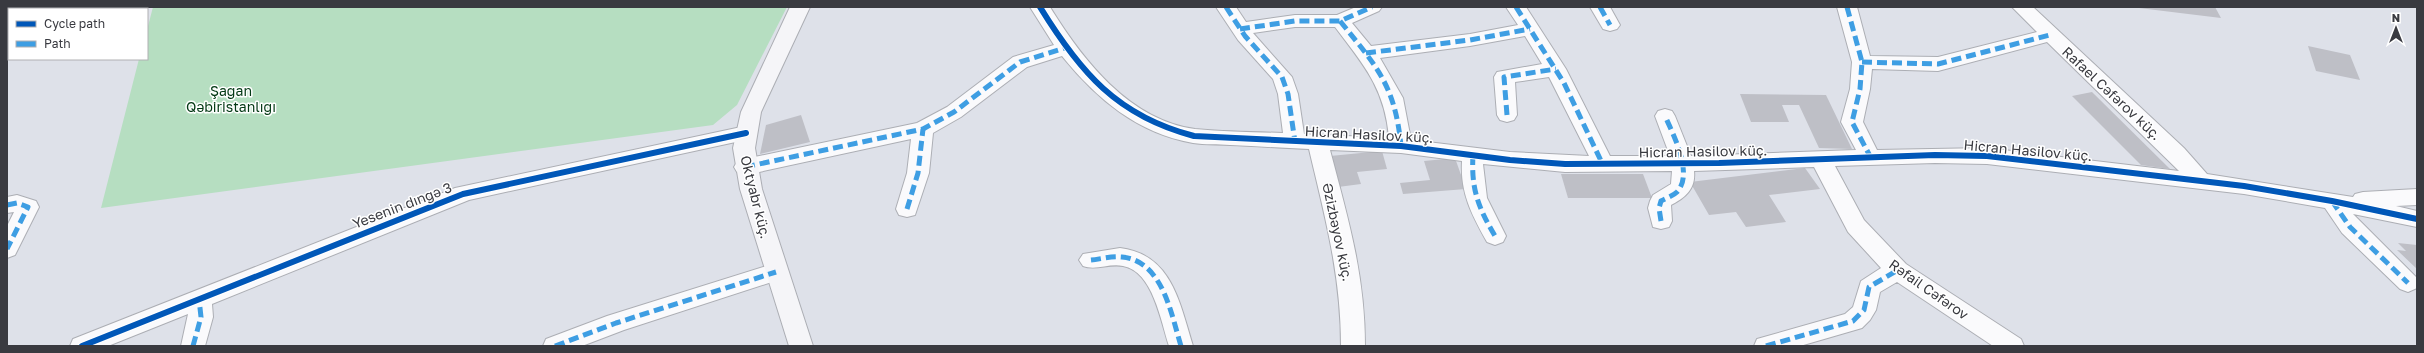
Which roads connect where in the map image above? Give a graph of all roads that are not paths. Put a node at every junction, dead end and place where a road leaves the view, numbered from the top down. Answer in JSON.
{"nodes":[{"id":1,"x":800,"y":7,"type":"edge"},
{"id":2,"x":1040,"y":7,"type":"edge"},
{"id":3,"x":1226,"y":7,"type":"edge"},
{"id":4,"x":1372,"y":7,"type":"edge"},
{"id":5,"x":1516,"y":7,"type":"edge"},
{"id":6,"x":1600,"y":7,"type":"edge"},
{"id":7,"x":1847,"y":7,"type":"edge"},
{"id":8,"x":2022,"y":7,"type":"edge"},
{"id":9,"x":1340,"y":21,"type":"junction"},
{"id":10,"x":1610,"y":25,"type":"dead end"},
{"id":11,"x":1240,"y":29,"type":"junction"},
{"id":12,"x":1530,"y":29,"type":"junction"},
{"id":13,"x":2050,"y":35,"type":"junction"},
{"id":14,"x":1065,"y":48,"type":"junction"},
{"id":15,"x":1366,"y":53,"type":"junction"},
{"id":16,"x":1862,"y":62,"type":"junction"},
{"id":17,"x":1556,"y":69,"type":"junction"},
{"id":18,"x":1507,"y":116,"type":"dead end"},
{"id":19,"x":1665,"y":116,"type":"dead end"},
{"id":20,"x":923,"y":129,"type":"junction"},
{"id":21,"x":746,"y":133,"type":"junction"},
{"id":22,"x":1296,"y":142,"type":"junction"},
{"id":23,"x":1318,"y":143,"type":"junction"},
{"id":24,"x":1401,"y":146,"type":"junction"},
{"id":25,"x":1473,"y":155,"type":"junction"},
{"id":26,"x":1871,"y":158,"type":"junction"},
{"id":27,"x":1821,"y":160,"type":"junction"},
{"id":28,"x":1683,"y":164,"type":"junction"},
{"id":29,"x":1603,"y":165,"type":"junction"},
{"id":30,"x":746,"y":167,"type":"junction"},
{"id":31,"x":2200,"y":180,"type":"junction"},
{"id":32,"x":2417,"y":197,"type":"edge"},
{"id":33,"x":2332,"y":201,"type":"junction"},
{"id":34,"x":7,"y":205,"type":"edge"},
{"id":35,"x":906,"y":208,"type":"dead end"},
{"id":36,"x":2417,"y":219,"type":"edge"},
{"id":37,"x":1661,"y":221,"type":"dead end"},
{"id":38,"x":1496,"y":236,"type":"dead end"},
{"id":39,"x":7,"y":249,"type":"edge"},
{"id":40,"x":1091,"y":260,"type":"dead end"},
{"id":41,"x":1898,"y":270,"type":"junction"},
{"id":42,"x":776,"y":272,"type":"junction"},
{"id":43,"x":2408,"y":283,"type":"dead end"},
{"id":44,"x":200,"y":299,"type":"junction"},
{"id":45,"x":82,"y":346,"type":"edge"},
{"id":46,"x":193,"y":346,"type":"edge"},
{"id":47,"x":555,"y":346,"type":"edge"},
{"id":48,"x":801,"y":346,"type":"edge"},
{"id":49,"x":1181,"y":346,"type":"edge"},
{"id":50,"x":1353,"y":346,"type":"edge"},
{"id":51,"x":1766,"y":346,"type":"edge"},
{"id":52,"x":2012,"y":346,"type":"edge"}],
"edges":[{"from":1,"to":21,"type":"street","name":"Oktyabr küç."},
{"from":2,"to":14,"type":"street","name":"Hicran Hasilov küç."},
{"from":3,"to":11,"type":"street"},
{"from":4,"to":9,"type":"street"},
{"from":5,"to":12,"type":"street"},
{"from":6,"to":10,"type":"street"},
{"from":7,"to":16,"type":"street"},
{"from":8,"to":13,"type":"street","name":"Rafael Cəfərov küç."},
{"from":9,"to":11,"type":"street"},
{"from":9,"to":15,"type":"street"},
{"from":11,"to":22,"type":"street"},
{"from":12,"to":15,"type":"street"},
{"from":12,"to":17,"type":"street"},
{"from":13,"to":16,"type":"street"},
{"from":13,"to":31,"type":"street","name":"Rafael Cəfərov küç."},
{"from":14,"to":20,"type":"street"},
{"from":14,"to":22,"type":"street","name":"Hicran Hasilov küç."},
{"from":15,"to":24,"type":"street"},
{"from":16,"to":26,"type":"street"},
{"from":17,"to":18,"type":"street"},
{"from":17,"to":29,"type":"street"},
{"from":19,"to":28,"type":"street"},
{"from":20,"to":30,"type":"street"},
{"from":20,"to":35,"type":"street"},
{"from":21,"to":30,"type":"street","name":"Oktyabr küç."},
{"from":21,"to":44,"type":"street","name":"Yesenin dıngə 3"},
{"from":22,"to":23,"type":"street","name":"Hicran Hasilov küç."},
{"from":23,"to":24,"type":"street","name":"Hicran Hasilov küç."},
{"from":23,"to":50,"type":"street","name":"Əzizbəyov küç."},
{"from":24,"to":25,"type":"street","name":"Hicran Hasilov küç."},
{"from":25,"to":29,"type":"street","name":"Hicran Hasilov küç."},
{"from":25,"to":38,"type":"street"},
{"from":26,"to":27,"type":"street","name":"Hicran Hasilov küç."},
{"from":26,"to":31,"type":"street","name":"Hicran Hasilov küç."},
{"from":27,"to":28,"type":"street","name":"Hicran Hasilov küç."},
{"from":27,"to":41,"type":"street","name":"Rəfail Cəfərov"},
{"from":28,"to":29,"type":"street","name":"Hicran Hasilov küç."},
{"from":28,"to":37,"type":"street"},
{"from":30,"to":42,"type":"street","name":"Oktyabr küç."},
{"from":31,"to":33,"type":"street","name":"Hicran Hasilov küç."},
{"from":32,"to":33,"type":"street"},
{"from":33,"to":36,"type":"street","name":"Hicran Hasilov küç."},
{"from":33,"to":43,"type":"street"},
{"from":34,"to":39,"type":"street"},
{"from":40,"to":49,"type":"street"},
{"from":41,"to":51,"type":"street"},
{"from":41,"to":52,"type":"street","name":"Rəfail Cəfərov"},
{"from":42,"to":47,"type":"street"},
{"from":42,"to":48,"type":"street","name":"Oktyabr küç."},
{"from":44,"to":45,"type":"street","name":"Yesenin dıngə 3"},
{"from":44,"to":46,"type":"street"}]}
